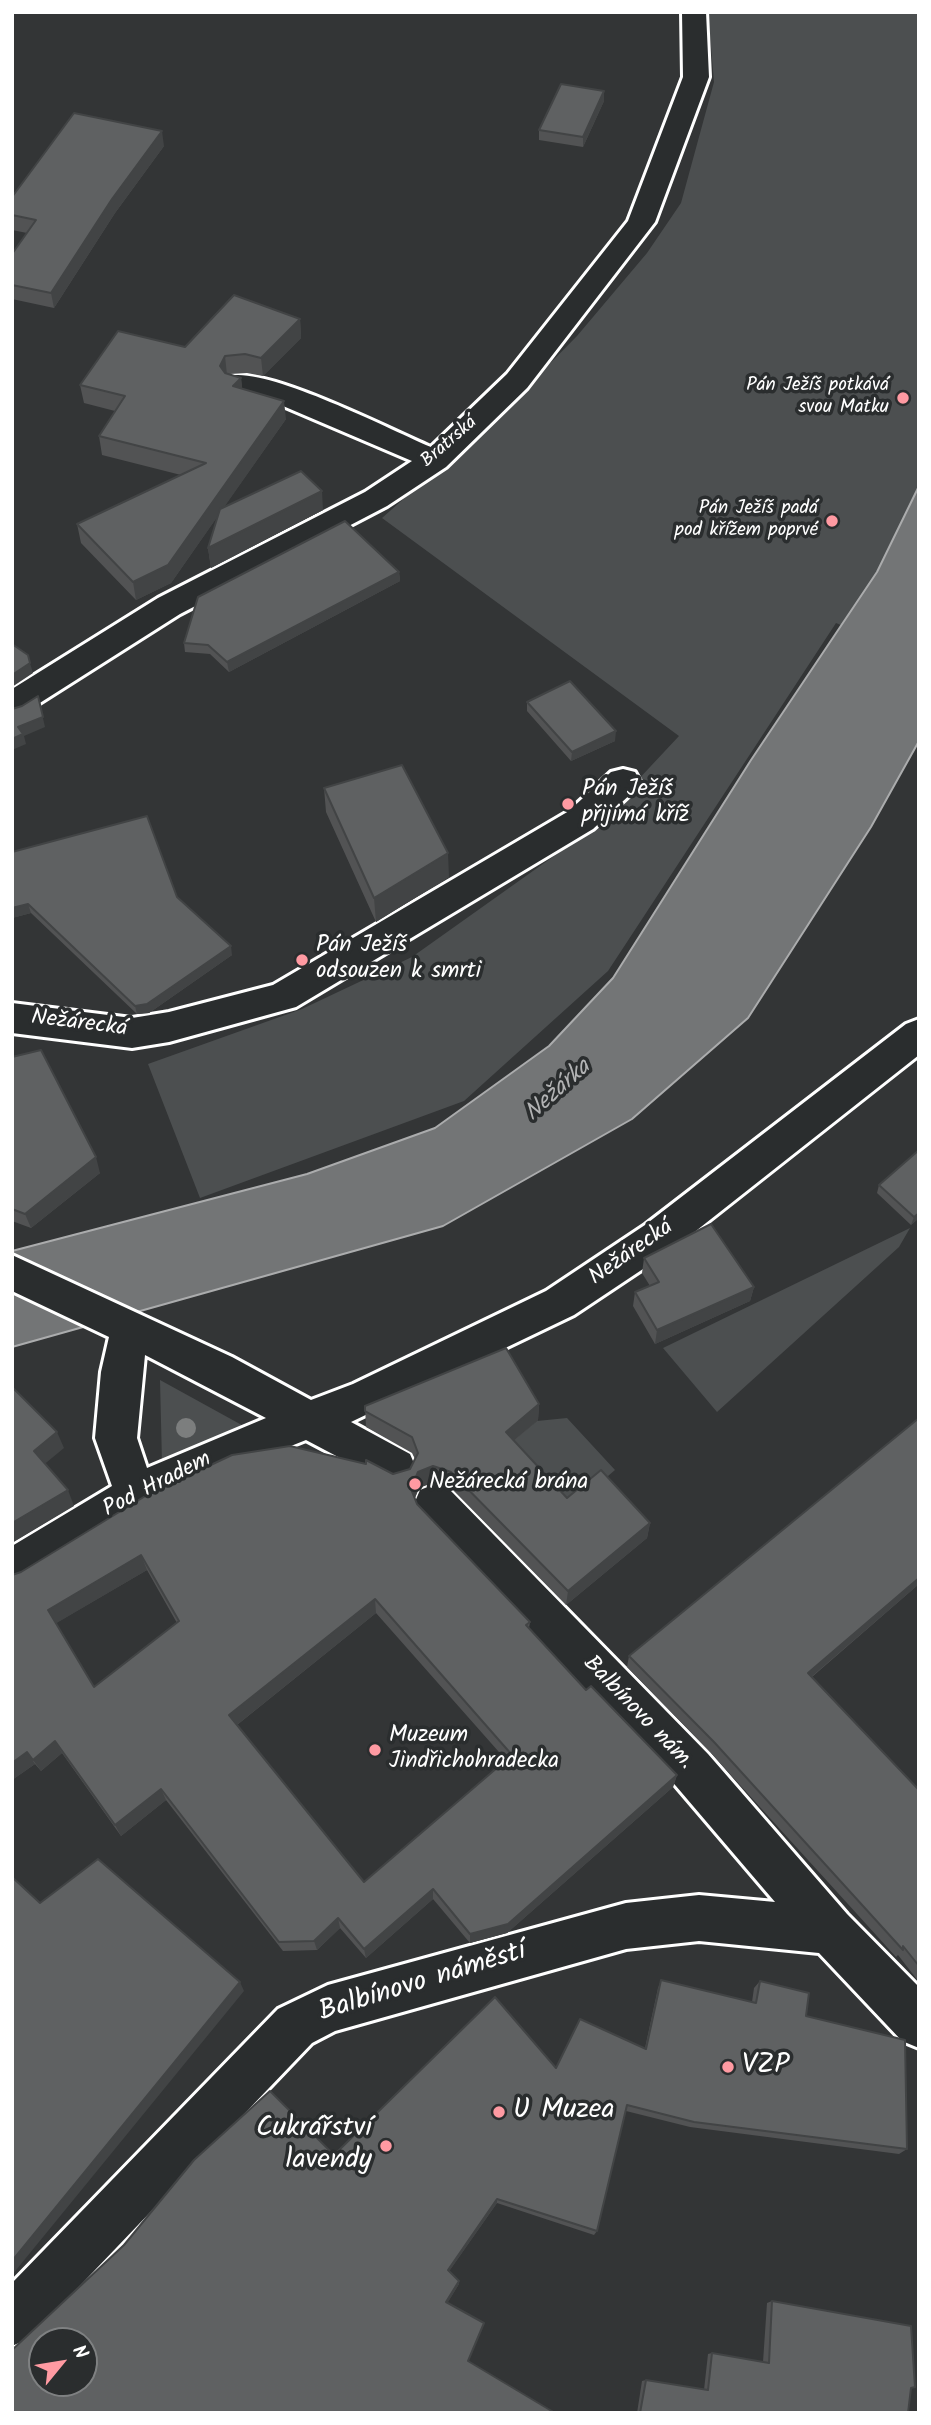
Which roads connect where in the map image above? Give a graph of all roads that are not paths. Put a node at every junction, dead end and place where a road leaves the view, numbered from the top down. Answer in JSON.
{"nodes":[{"id":1,"x":694,"y":12,"type":"edge"},
{"id":2,"x":239,"y":383,"type":"edge"},
{"id":3,"x":435,"y":460,"type":"junction"},
{"id":4,"x":12,"y":705,"type":"edge"},
{"id":5,"x":623,"y":780,"type":"dead end"},
{"id":6,"x":12,"y":1018,"type":"edge"},
{"id":7,"x":919,"y":1034,"type":"edge"},
{"id":8,"x":12,"y":1272,"type":"edge"},
{"id":9,"x":130,"y":1330,"type":"junction"},
{"id":10,"x":312,"y":1419,"type":"junction"},
{"id":11,"x":394,"y":1468,"type":"dead end"},
{"id":12,"x":136,"y":1494,"type":"junction"},
{"id":13,"x":435,"y":1504,"type":"dead end"},
{"id":14,"x":12,"y":1570,"type":"edge"},
{"id":15,"x":830,"y":1931,"type":"junction"},
{"id":16,"x":919,"y":2024,"type":"edge"},
{"id":17,"x":12,"y":2320,"type":"edge"}],
"edges":[{"from":1,"to":3,"type":"street","name":"Bratrská"},
{"from":2,"to":3,"type":"street"},
{"from":3,"to":4,"type":"street","name":"Bratrská"},
{"from":5,"to":6,"type":"street","name":"Nežárecká"},
{"from":7,"to":10,"type":"street","name":"Nežárecká"},
{"from":8,"to":9,"type":"street"},
{"from":9,"to":10,"type":"street"},
{"from":9,"to":12,"type":"street"},
{"from":10,"to":11,"type":"street"},
{"from":10,"to":12,"type":"street","name":"Pod Hradem"},
{"from":12,"to":14,"type":"street","name":"Pod Hradem"},
{"from":13,"to":15,"type":"street","name":"Balbínovo nám."},
{"from":15,"to":16,"type":"street","name":"Balbínovo nám."},
{"from":15,"to":17,"type":"street","name":"Balbínovo náměstí"}]}
